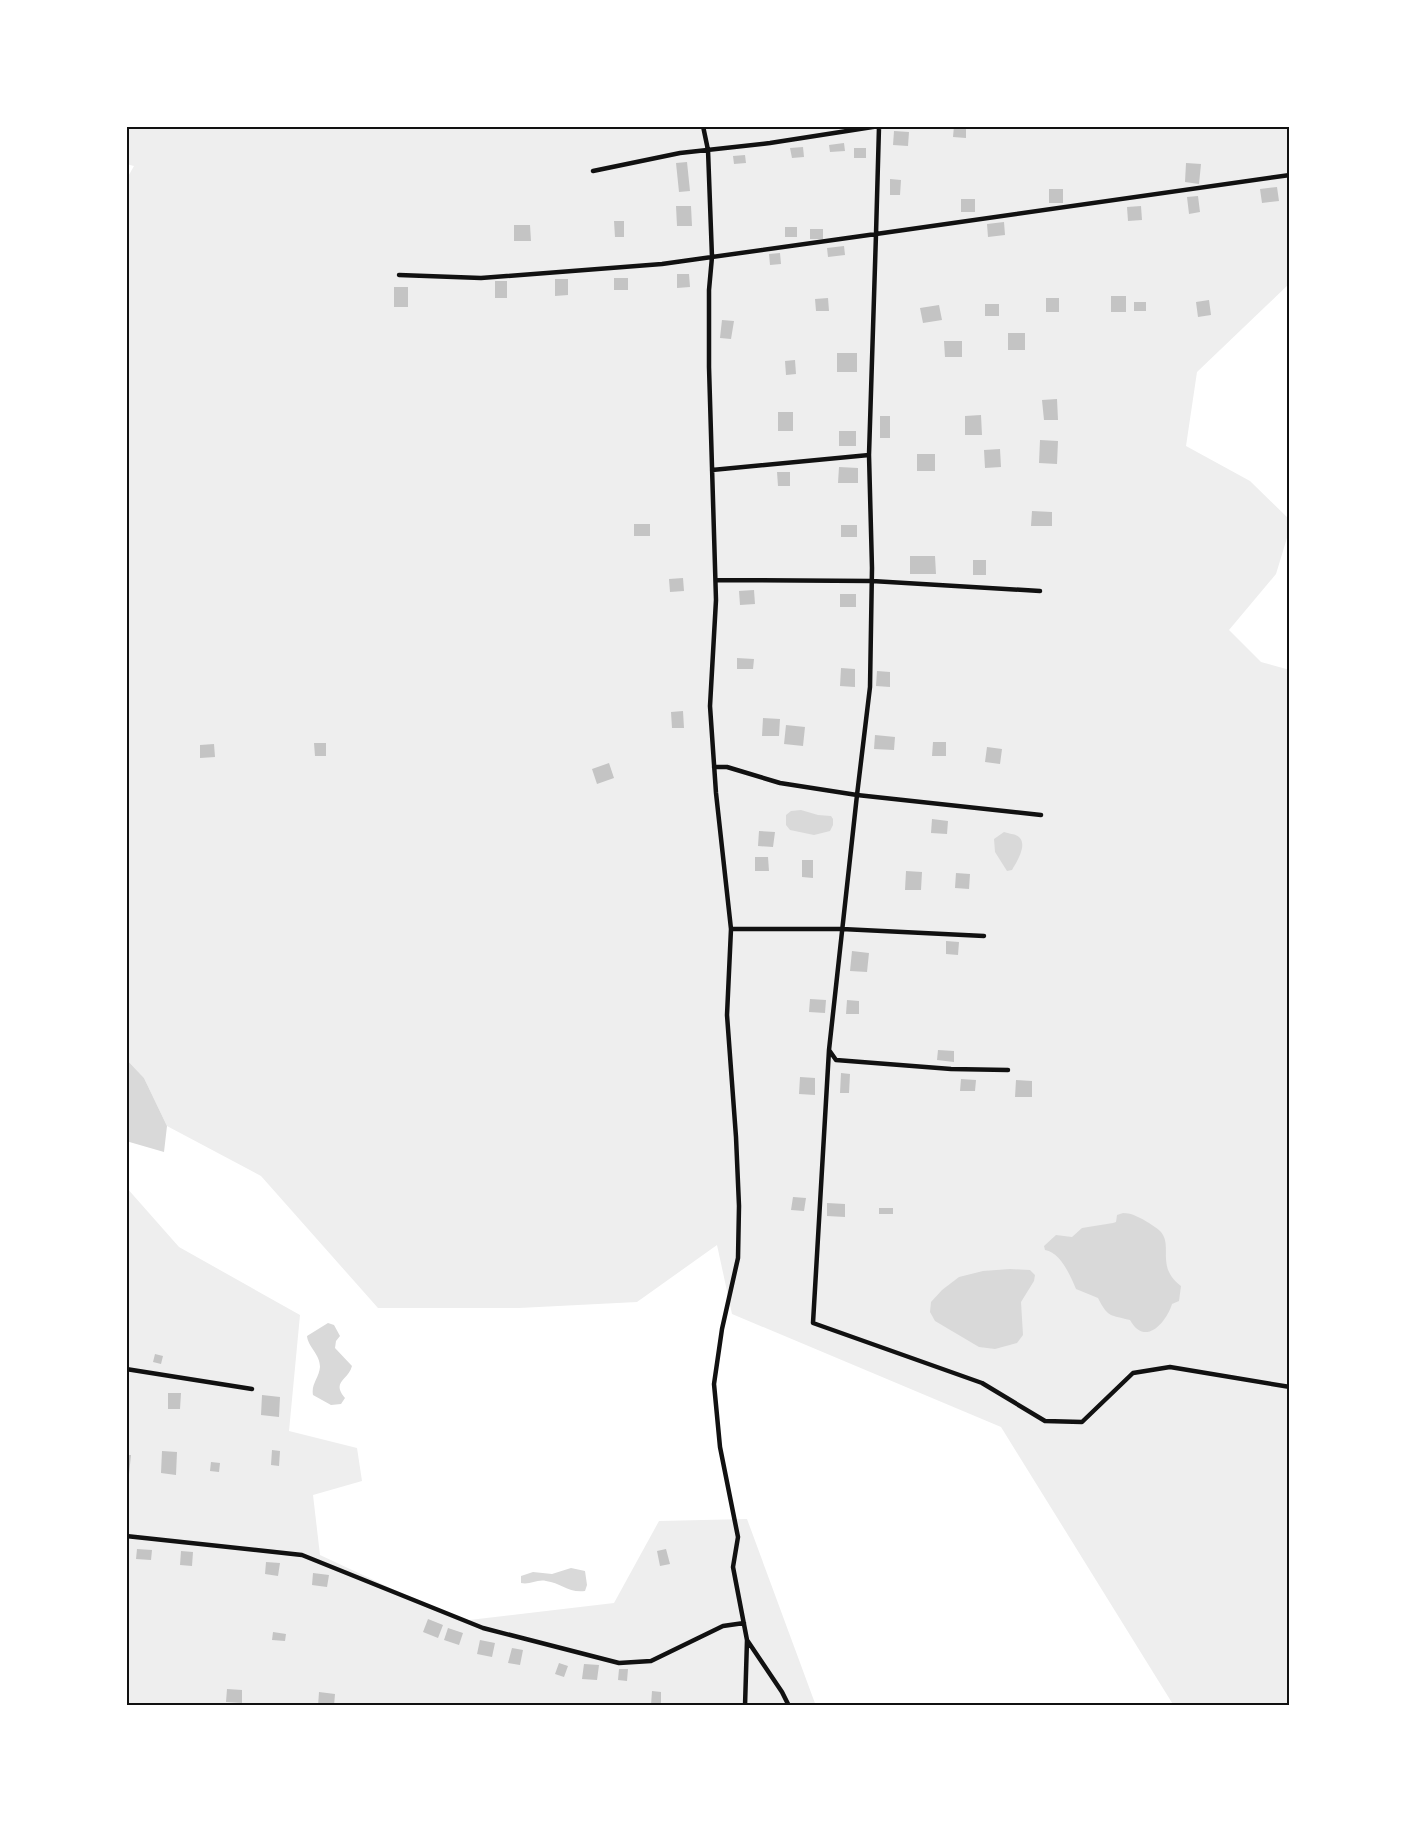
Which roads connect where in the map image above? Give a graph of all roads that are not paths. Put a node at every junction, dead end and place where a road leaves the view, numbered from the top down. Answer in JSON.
{"nodes":[{"id":1,"x":703,"y":126,"type":"edge"},
{"id":2,"x":890,"y":126,"type":"edge"},
{"id":3,"x":879,"y":127,"type":"edge"},
{"id":4,"x":708,"y":150,"type":"junction"},
{"id":5,"x":593,"y":171,"type":"dead end"},
{"id":6,"x":1290,"y":175,"type":"edge"},
{"id":7,"x":876,"y":234,"type":"junction"},
{"id":8,"x":712,"y":257,"type":"junction"},
{"id":9,"x":399,"y":275,"type":"dead end"},
{"id":10,"x":869,"y":454,"type":"junction"},
{"id":11,"x":712,"y":470,"type":"junction"},
{"id":12,"x":716,"y":579,"type":"junction"},
{"id":13,"x":872,"y":581,"type":"junction"},
{"id":14,"x":1040,"y":591,"type":"dead end"},
{"id":15,"x":714,"y":767,"type":"junction"},
{"id":16,"x":856,"y":795,"type":"junction"},
{"id":17,"x":1041,"y":815,"type":"dead end"},
{"id":18,"x":731,"y":929,"type":"junction"},
{"id":19,"x":842,"y":929,"type":"junction"},
{"id":20,"x":984,"y":936,"type":"dead end"},
{"id":21,"x":829,"y":1050,"type":"junction"},
{"id":22,"x":1008,"y":1070,"type":"dead end"},
{"id":23,"x":126,"y":1369,"type":"edge"},
{"id":24,"x":1290,"y":1387,"type":"edge"},
{"id":25,"x":252,"y":1389,"type":"dead end"},
{"id":26,"x":126,"y":1536,"type":"edge"},
{"id":27,"x":744,"y":1623,"type":"junction"},
{"id":28,"x":747,"y":1640,"type":"junction"},
{"id":29,"x":126,"y":1705,"type":"edge"},
{"id":30,"x":132,"y":1706,"type":"edge"},
{"id":31,"x":745,"y":1706,"type":"edge"},
{"id":32,"x":789,"y":1706,"type":"edge"}],
"edges":[{"from":1,"to":4,"type":"lane"},
{"from":2,"to":3,"type":"lane"},
{"from":3,"to":4,"type":"lane"},
{"from":3,"to":7,"type":"lane"},
{"from":4,"to":5,"type":"lane"},
{"from":4,"to":8,"type":"lane"},
{"from":6,"to":7,"type":"lane"},
{"from":7,"to":8,"type":"lane"},
{"from":7,"to":10,"type":"lane"},
{"from":8,"to":9,"type":"lane"},
{"from":8,"to":11,"type":"lane"},
{"from":10,"to":11,"type":"lane"},
{"from":10,"to":13,"type":"lane"},
{"from":11,"to":12,"type":"lane"},
{"from":12,"to":13,"type":"lane"},
{"from":12,"to":15,"type":"lane"},
{"from":13,"to":14,"type":"lane"},
{"from":13,"to":16,"type":"lane"},
{"from":15,"to":16,"type":"lane"},
{"from":15,"to":18,"type":"lane"},
{"from":16,"to":17,"type":"lane"},
{"from":16,"to":19,"type":"lane"},
{"from":18,"to":19,"type":"lane"},
{"from":18,"to":27,"type":"lane"},
{"from":19,"to":20,"type":"lane"},
{"from":19,"to":21,"type":"lane"},
{"from":21,"to":22,"type":"lane"},
{"from":21,"to":24,"type":"lane"},
{"from":23,"to":25,"type":"lane"},
{"from":26,"to":27,"type":"lane"},
{"from":27,"to":28,"type":"lane"},
{"from":28,"to":31,"type":"lane"},
{"from":28,"to":32,"type":"lane"},
{"from":29,"to":30,"type":"lane"}]}
